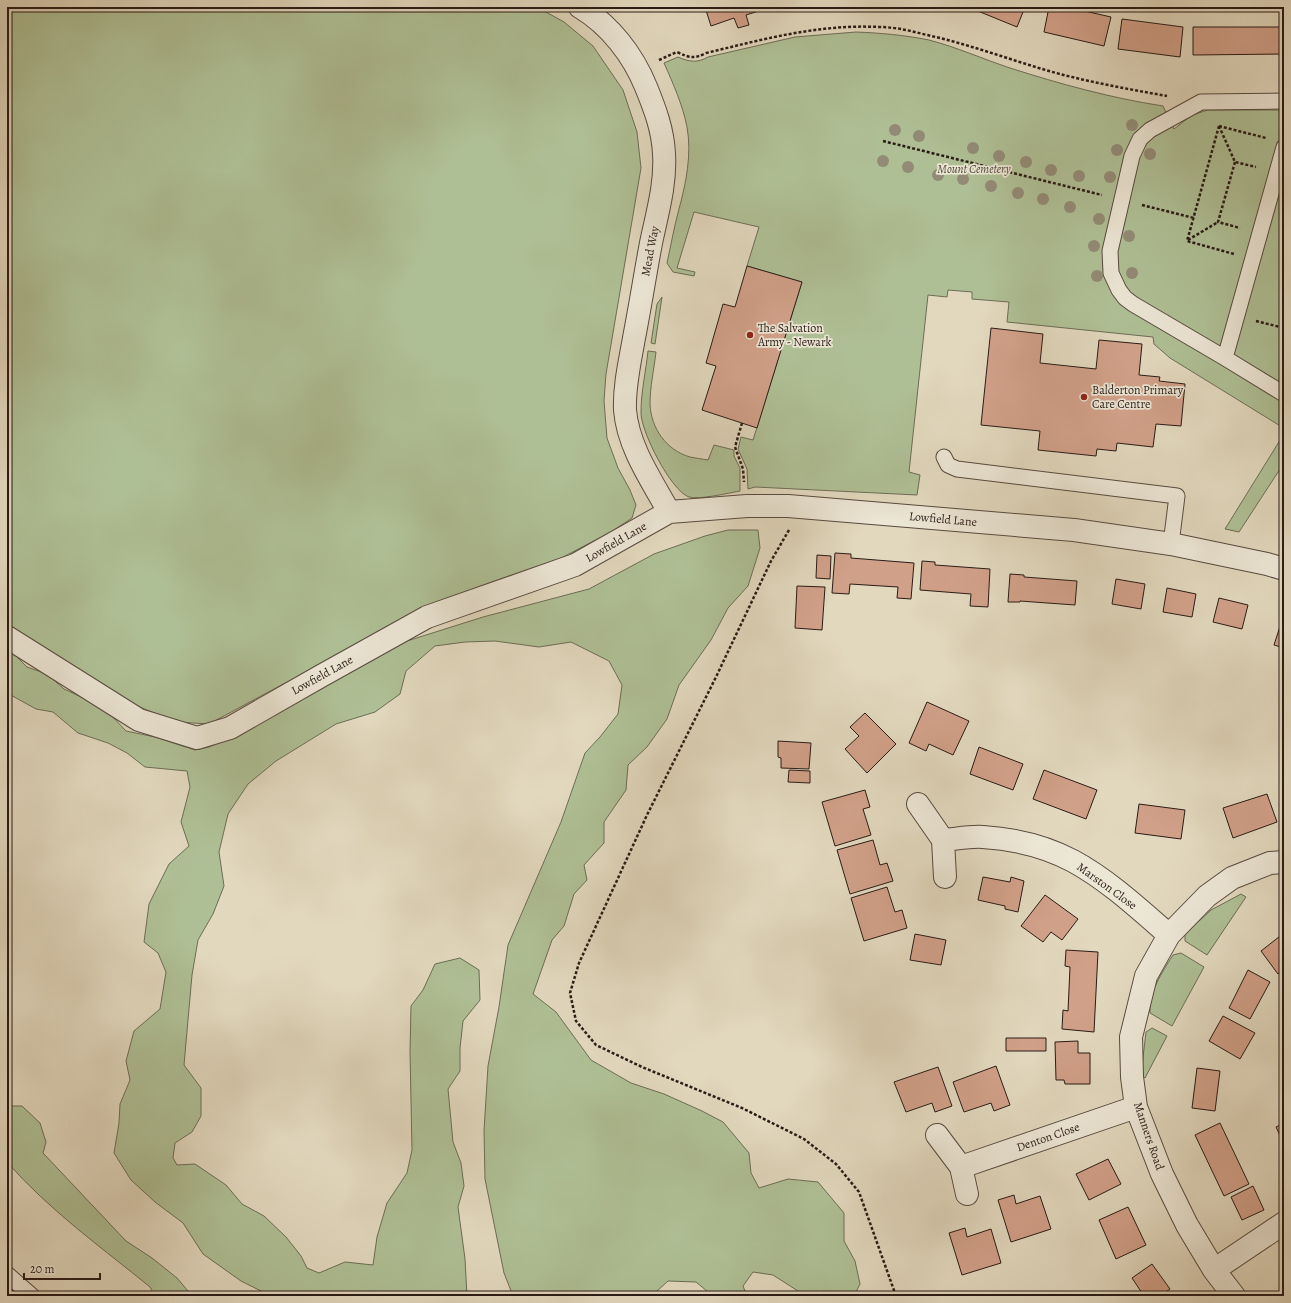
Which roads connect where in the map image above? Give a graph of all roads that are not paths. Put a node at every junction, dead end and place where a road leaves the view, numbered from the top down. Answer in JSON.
{"nodes":[{"id":1,"x":580,"y":7,"type":"edge"},
{"id":2,"x":1284,"y":101,"type":"edge"},
{"id":3,"x":1284,"y":147,"type":"edge"},
{"id":4,"x":1225,"y":358,"type":"junction"},
{"id":5,"x":1284,"y":394,"type":"edge"},
{"id":6,"x":944,"y":457,"type":"dead end"},
{"id":7,"x":669,"y":512,"type":"junction"},
{"id":8,"x":1171,"y":544,"type":"junction"},
{"id":9,"x":1284,"y":569,"type":"edge"},
{"id":10,"x":7,"y":637,"type":"edge"},
{"id":11,"x":918,"y":804,"type":"dead end"},
{"id":12,"x":943,"y":840,"type":"junction"},
{"id":13,"x":1284,"y":862,"type":"edge"},
{"id":14,"x":945,"y":877,"type":"dead end"},
{"id":15,"x":1169,"y":935,"type":"junction"},
{"id":16,"x":1136,"y":1107,"type":"junction"},
{"id":17,"x":937,"y":1135,"type":"dead end"},
{"id":18,"x":961,"y":1167,"type":"junction"},
{"id":19,"x":967,"y":1194,"type":"dead end"},
{"id":20,"x":1284,"y":1223,"type":"edge"},
{"id":21,"x":1214,"y":1270,"type":"junction"},
{"id":22,"x":7,"y":1274,"type":"edge"},
{"id":23,"x":32,"y":1296,"type":"edge"},
{"id":24,"x":1234,"y":1296,"type":"edge"}],
"edges":[{"from":1,"to":7,"type":"street","name":"Mead Way"},
{"from":2,"to":4,"type":"lane"},
{"from":3,"to":4,"type":"lane"},
{"from":4,"to":5,"type":"lane"},
{"from":6,"to":8,"type":"lane"},
{"from":7,"to":8,"type":"street","name":"Lowfield Lane"},
{"from":7,"to":10,"type":"street","name":"Lowfield Lane"},
{"from":8,"to":9,"type":"street","name":"Lowfield Lane"},
{"from":11,"to":12,"type":"street"},
{"from":12,"to":14,"type":"street"},
{"from":12,"to":15,"type":"street","name":"Marston Close"},
{"from":13,"to":15,"type":"street","name":"Manners Road"},
{"from":15,"to":16,"type":"street","name":"Manners Road"},
{"from":16,"to":18,"type":"street","name":"Denton Close"},
{"from":16,"to":21,"type":"street","name":"Manners Road"},
{"from":17,"to":18,"type":"street"},
{"from":18,"to":19,"type":"street"},
{"from":20,"to":21,"type":"street"},
{"from":21,"to":24,"type":"street","name":"Manners Road"},
{"from":22,"to":23,"type":"lane"}]}
